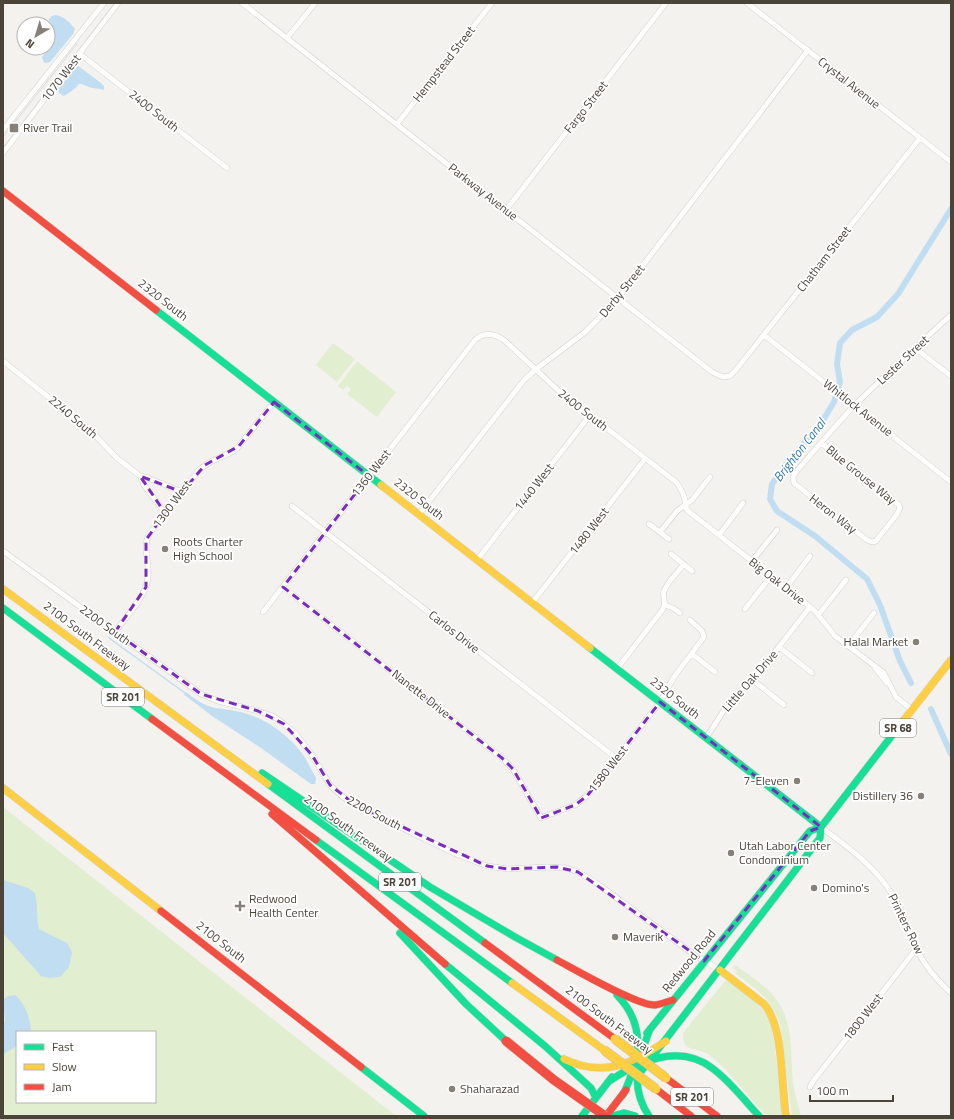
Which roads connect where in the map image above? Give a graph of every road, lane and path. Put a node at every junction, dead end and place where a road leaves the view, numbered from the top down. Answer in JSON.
{"nodes":[{"id":1,"x":104,"y":3,"type":"edge"},
{"id":2,"x":118,"y":3,"type":"edge"},
{"id":3,"x":242,"y":3,"type":"edge"},
{"id":4,"x":315,"y":3,"type":"edge"},
{"id":5,"x":492,"y":3,"type":"edge"},
{"id":6,"x":666,"y":3,"type":"edge"},
{"id":7,"x":747,"y":3,"type":"edge"},
{"id":8,"x":287,"y":38,"type":"junction"},
{"id":9,"x":808,"y":50,"type":"junction"},
{"id":10,"x":80,"y":54,"type":"junction"},
{"id":11,"x":397,"y":124,"type":"junction"},
{"id":12,"x":3,"y":130,"type":"edge"},
{"id":13,"x":920,"y":138,"type":"junction"},
{"id":14,"x":3,"y":153,"type":"edge"},
{"id":15,"x":951,"y":162,"type":"edge"},
{"id":16,"x":227,"y":168,"type":"dead end"},
{"id":17,"x":3,"y":191,"type":"edge"},
{"id":18,"x":506,"y":210,"type":"junction"},
{"id":19,"x":618,"y":298,"type":"junction"},
{"id":20,"x":951,"y":314,"type":"edge"},
{"id":21,"x":764,"y":335,"type":"junction"},
{"id":22,"x":480,"y":336,"type":"joint"},
{"id":23,"x":915,"y":348,"type":"junction"},
{"id":24,"x":3,"y":361,"type":"edge"},
{"id":25,"x":535,"y":369,"type":"junction"},
{"id":26,"x":951,"y":376,"type":"edge"},
{"id":27,"x":725,"y":378,"type":"joint"},
{"id":28,"x":274,"y":402,"type":"junction"},
{"id":29,"x":854,"y":406,"type":"junction"},
{"id":30,"x":590,"y":415,"type":"junction"},
{"id":31,"x":821,"y":443,"type":"junction"},
{"id":32,"x":645,"y":458,"type":"junction"},
{"id":33,"x":140,"y":476,"type":"junction"},
{"id":34,"x":369,"y":476,"type":"junction"},
{"id":35,"x":710,"y":477,"type":"dead end"},
{"id":36,"x":793,"y":480,"type":"joint"},
{"id":37,"x":951,"y":482,"type":"edge"},
{"id":38,"x":182,"y":492,"type":"junction"},
{"id":39,"x":744,"y":503,"type":"dead end"},
{"id":40,"x":685,"y":505,"type":"junction"},
{"id":41,"x":292,"y":506,"type":"dead end"},
{"id":42,"x":165,"y":513,"type":"junction"},
{"id":43,"x":419,"y":514,"type":"junction"},
{"id":44,"x":649,"y":524,"type":"dead end"},
{"id":45,"x":777,"y":530,"type":"dead end"},
{"id":46,"x":325,"y":532,"type":"junction"},
{"id":47,"x":660,"y":532,"type":"junction"},
{"id":48,"x":719,"y":535,"type":"junction"},
{"id":49,"x":669,"y":539,"type":"dead end"},
{"id":50,"x":876,"y":541,"type":"joint"},
{"id":51,"x":3,"y":551,"type":"edge"},
{"id":52,"x":671,"y":554,"type":"dead end"},
{"id":53,"x":810,"y":556,"type":"dead end"},
{"id":54,"x":477,"y":560,"type":"junction"},
{"id":55,"x":752,"y":561,"type":"junction"},
{"id":56,"x":684,"y":564,"type":"junction"},
{"id":57,"x":692,"y":570,"type":"dead end"},
{"id":58,"x":771,"y":576,"type":"junction"},
{"id":59,"x":846,"y":580,"type":"dead end"},
{"id":60,"x":282,"y":587,"type":"junction"},
{"id":61,"x":786,"y":588,"type":"junction"},
{"id":62,"x":3,"y":589,"type":"edge"},
{"id":63,"x":532,"y":603,"type":"junction"},
{"id":64,"x":665,"y":605,"type":"junction"},
{"id":65,"x":810,"y":607,"type":"junction"},
{"id":66,"x":3,"y":608,"type":"edge"},
{"id":67,"x":745,"y":609,"type":"dead end"},
{"id":68,"x":263,"y":612,"type":"dead end"},
{"id":69,"x":680,"y":613,"type":"dead end"},
{"id":70,"x":874,"y":613,"type":"dead end"},
{"id":71,"x":819,"y":614,"type":"junction"},
{"id":72,"x":690,"y":620,"type":"dead end"},
{"id":73,"x":115,"y":632,"type":"junction"},
{"id":74,"x":848,"y":646,"type":"junction"},
{"id":75,"x":779,"y":647,"type":"junction"},
{"id":76,"x":692,"y":654,"type":"junction"},
{"id":77,"x":951,"y":660,"type":"edge"},
{"id":78,"x":617,"y":669,"type":"junction"},
{"id":79,"x":715,"y":672,"type":"dead end"},
{"id":80,"x":812,"y":673,"type":"dead end"},
{"id":81,"x":753,"y":680,"type":"junction"},
{"id":82,"x":660,"y":702,"type":"junction"},
{"id":83,"x":784,"y":705,"type":"dead end"},
{"id":84,"x":912,"y":710,"type":"junction"},
{"id":85,"x":186,"y":724,"type":"junction"},
{"id":86,"x":706,"y":738,"type":"junction"},
{"id":87,"x":616,"y":758,"type":"junction"},
{"id":88,"x":244,"y":787,"type":"junction"},
{"id":89,"x":3,"y":788,"type":"edge"},
{"id":90,"x":541,"y":818,"type":"joint"},
{"id":91,"x":820,"y":827,"type":"junction"},
{"id":92,"x":368,"y":898,"type":"junction"},
{"id":93,"x":916,"y":949,"type":"junction"},
{"id":94,"x":704,"y":961,"type":"junction"},
{"id":95,"x":720,"y":970,"type":"junction"},
{"id":96,"x":596,"y":981,"type":"junction"},
{"id":97,"x":951,"y":993,"type":"edge"},
{"id":98,"x":673,"y":1000,"type":"junction"},
{"id":99,"x":650,"y":1029,"type":"junction"},
{"id":100,"x":666,"y":1040,"type":"junction"},
{"id":101,"x":544,"y":1046,"type":"junction"},
{"id":102,"x":637,"y":1046,"type":"junction"},
{"id":103,"x":650,"y":1060,"type":"junction"},
{"id":104,"x":637,"y":1062,"type":"junction"},
{"id":105,"x":623,"y":1064,"type":"junction"},
{"id":106,"x":636,"y":1078,"type":"junction"},
{"id":107,"x":608,"y":1082,"type":"junction"},
{"id":108,"x":810,"y":1087,"type":"dead end"},
{"id":109,"x":623,"y":1095,"type":"junction"},
{"id":110,"x":596,"y":1098,"type":"junction"},
{"id":111,"x":424,"y":1116,"type":"edge"},
{"id":112,"x":582,"y":1116,"type":"edge"},
{"id":113,"x":605,"y":1116,"type":"edge"},
{"id":114,"x":613,"y":1116,"type":"edge"},
{"id":115,"x":635,"y":1116,"type":"edge"},
{"id":116,"x":649,"y":1116,"type":"edge"},
{"id":117,"x":691,"y":1116,"type":"edge"},
{"id":118,"x":717,"y":1116,"type":"edge"},
{"id":119,"x":758,"y":1116,"type":"edge"},
{"id":120,"x":786,"y":1116,"type":"edge"}],
"edges":[{"from":1,"to":12,"type":"street","name":"1070 West"},
{"from":2,"to":10,"type":"street","name":"1070 West"},
{"from":3,"to":8,"type":"street","name":"Parkway Avenue"},
{"from":4,"to":8,"type":"street"},
{"from":5,"to":11,"type":"street","name":"Hempstead Street"},
{"from":6,"to":18,"type":"street","name":"Fargo Street"},
{"from":7,"to":9,"type":"street","name":"Crystal Avenue"},
{"from":8,"to":11,"type":"street","name":"Parkway Avenue"},
{"from":9,"to":13,"type":"street","name":"Crystal Avenue"},
{"from":9,"to":19,"type":"street","name":"Derby Street"},
{"from":10,"to":14,"type":"street","name":"1070 West"},
{"from":10,"to":16,"type":"street","name":"2400 South"},
{"from":11,"to":18,"type":"street","name":"Parkway Avenue"},
{"from":13,"to":15,"type":"street","name":"Crystal Avenue"},
{"from":13,"to":21,"type":"street","name":"Chatham Street"},
{"from":17,"to":28,"type":"main road","name":"2320 South"},
{"from":18,"to":19,"type":"street","name":"Parkway Avenue"},
{"from":19,"to":25,"type":"street","name":"Derby Street"},
{"from":19,"to":27,"type":"street","name":"Parkway Avenue"},
{"from":20,"to":23,"type":"street","name":"Lester Street"},
{"from":21,"to":27,"type":"street","name":"Chatham Street"},
{"from":21,"to":29,"type":"street","name":"Whitlock Avenue"},
{"from":22,"to":25,"type":"street","name":"2400 South"},
{"from":22,"to":34,"type":"street","name":"1360 West"},
{"from":23,"to":26,"type":"street"},
{"from":23,"to":29,"type":"street","name":"Lester Street"},
{"from":24,"to":33,"type":"street","name":"2240 South"},
{"from":25,"to":30,"type":"street","name":"2400 South"},
{"from":25,"to":43,"type":"street","name":"Derby Street"},
{"from":28,"to":34,"type":"main road","name":"2320 South"},
{"from":28,"to":38,"type":"street","name":"1300 West"},
{"from":29,"to":31,"type":"street","name":"Lester Street"},
{"from":29,"to":37,"type":"street","name":"Whitlock Avenue"},
{"from":30,"to":32,"type":"street","name":"2400 South"},
{"from":30,"to":54,"type":"street","name":"1440 West"},
{"from":31,"to":36,"type":"street","name":"Lester Street"},
{"from":31,"to":50,"type":"street","name":"Blue Grouse Way"},
{"from":32,"to":40,"type":"street","name":"2400 South"},
{"from":32,"to":63,"type":"street","name":"1480 West"},
{"from":33,"to":38,"type":"street","name":"2240 South"},
{"from":33,"to":42,"type":"street","name":"2240 South"},
{"from":34,"to":43,"type":"main road","name":"2320 South"},
{"from":34,"to":46,"type":"street","name":"1360 West"},
{"from":35,"to":40,"type":"street"},
{"from":36,"to":50,"type":"street","name":"Heron Way"},
{"from":38,"to":42,"type":"street","name":"1300 West"},
{"from":39,"to":48,"type":"street"},
{"from":40,"to":47,"type":"street"},
{"from":40,"to":48,"type":"street","name":"Big Oak Drive"},
{"from":41,"to":46,"type":"street","name":"Carlos Drive"},
{"from":42,"to":73,"type":"street","name":"1300 West"},
{"from":43,"to":54,"type":"main road","name":"2320 South"},
{"from":44,"to":47,"type":"street"},
{"from":45,"to":55,"type":"street"},
{"from":46,"to":60,"type":"street","name":"1360 West"},
{"from":46,"to":87,"type":"street","name":"Carlos Drive"},
{"from":47,"to":49,"type":"street"},
{"from":48,"to":55,"type":"street","name":"Big Oak Drive"},
{"from":51,"to":73,"type":"street","name":"2200 South"},
{"from":52,"to":56,"type":"street"},
{"from":53,"to":61,"type":"street"},
{"from":54,"to":63,"type":"main road","name":"2320 South"},
{"from":55,"to":58,"type":"street","name":"Big Oak Drive"},
{"from":56,"to":57,"type":"street"},
{"from":56,"to":64,"type":"street"},
{"from":58,"to":61,"type":"street","name":"Big Oak Drive"},
{"from":58,"to":67,"type":"street"},
{"from":59,"to":71,"type":"street"},
{"from":60,"to":68,"type":"street","name":"1360 West"},
{"from":60,"to":90,"type":"street","name":"Nanette Drive"},
{"from":61,"to":65,"type":"street","name":"Big Oak Drive"},
{"from":62,"to":85,"type":"main road","name":"2100 South Freeway","number":"SR 201"},
{"from":63,"to":78,"type":"main road","name":"2320 South"},
{"from":64,"to":69,"type":"street"},
{"from":64,"to":78,"type":"street"},
{"from":65,"to":71,"type":"street","name":"Big Oak Drive"},
{"from":65,"to":75,"type":"street","name":"Little Oak Drive"},
{"from":66,"to":88,"type":"main road","number":"SR 201"},
{"from":70,"to":74,"type":"street"},
{"from":71,"to":74,"type":"street","name":"Big Oak Drive"},
{"from":72,"to":76,"type":"street","name":"1580 West"},
{"from":73,"to":94,"type":"street","name":"2200 South"},
{"from":74,"to":84,"type":"street","name":"Big Oak Drive"},
{"from":75,"to":80,"type":"street"},
{"from":75,"to":81,"type":"street","name":"Little Oak Drive"},
{"from":76,"to":79,"type":"street"},
{"from":76,"to":82,"type":"street","name":"1580 West"},
{"from":77,"to":84,"type":"main road","name":"Redwood Road","number":"SR 68"},
{"from":78,"to":82,"type":"main road","name":"2320 South"},
{"from":81,"to":83,"type":"street"},
{"from":81,"to":86,"type":"street","name":"Little Oak Drive"},
{"from":82,"to":86,"type":"main road","name":"2320 South"},
{"from":82,"to":87,"type":"street","name":"1580 West"},
{"from":84,"to":91,"type":"main road","name":"Redwood Road","number":"SR 68"},
{"from":85,"to":96,"type":"main road"},
{"from":85,"to":118,"type":"main road","name":"2100 South Freeway","number":"SR 201","bridge":true},
{"from":86,"to":91,"type":"main road","name":"2320 South"},
{"from":87,"to":90,"type":"street","name":"1580 West"},
{"from":88,"to":92,"type":"main road"},
{"from":88,"to":117,"type":"main road","number":"SR 201","bridge":true},
{"from":89,"to":111,"type":"main road","name":"2100 South"},
{"from":91,"to":93,"type":"street","name":"Printers Row"},
{"from":91,"to":94,"type":"main road","name":"Redwood Road","number":"SR 68"},
{"from":91,"to":95,"type":"main road","name":"Redwood Road","number":"SR 68"},
{"from":92,"to":101,"type":"main road"},
{"from":92,"to":113,"type":"main road","bridge":true},
{"from":93,"to":97,"type":"street","name":"Printers Row"},
{"from":93,"to":108,"type":"street","name":"1800 West"},
{"from":94,"to":95,"type":"street","name":"2200 South"},
{"from":94,"to":98,"type":"main road","name":"Redwood Road","number":"SR 68"},
{"from":95,"to":100,"type":"main road","name":"Redwood Road","number":"SR 68"},
{"from":95,"to":120,"type":"main road"},
{"from":96,"to":98,"type":"main road"},
{"from":96,"to":102,"type":"main road"},
{"from":98,"to":99,"type":"main road","name":"Redwood Road","number":"SR 68"},
{"from":99,"to":102,"type":"main road","name":"Redwood Road","number":"SR 68"},
{"from":99,"to":104,"type":"main road"},
{"from":100,"to":103,"type":"main road","name":"Redwood Road","number":"SR 68"},
{"from":100,"to":104,"type":"main road"},
{"from":101,"to":105,"type":"main road"},
{"from":101,"to":110,"type":"main road"},
{"from":102,"to":104,"type":"main road"},
{"from":102,"to":105,"type":"main road","name":"Redwood Road","number":"SR 68"},
{"from":103,"to":104,"type":"main road"},
{"from":103,"to":106,"type":"main road","name":"Redwood Road","number":"SR 68"},
{"from":103,"to":119,"type":"main road"},
{"from":104,"to":105,"type":"main road"},
{"from":104,"to":106,"type":"main road"},
{"from":104,"to":107,"type":"main road"},
{"from":104,"to":109,"type":"main road"},
{"from":105,"to":107,"type":"main road","name":"Redwood Road","number":"SR 68"},
{"from":106,"to":109,"type":"main road","name":"Redwood Road","number":"SR 68"},
{"from":106,"to":116,"type":"main road"},
{"from":107,"to":110,"type":"main road","name":"Redwood Road","number":"SR 68"},
{"from":109,"to":113,"type":"main road","name":"Redwood Road","number":"SR 68"},
{"from":110,"to":112,"type":"main road","name":"Redwood Road","number":"SR 68"},
{"from":114,"to":115,"type":"main road"}]}
